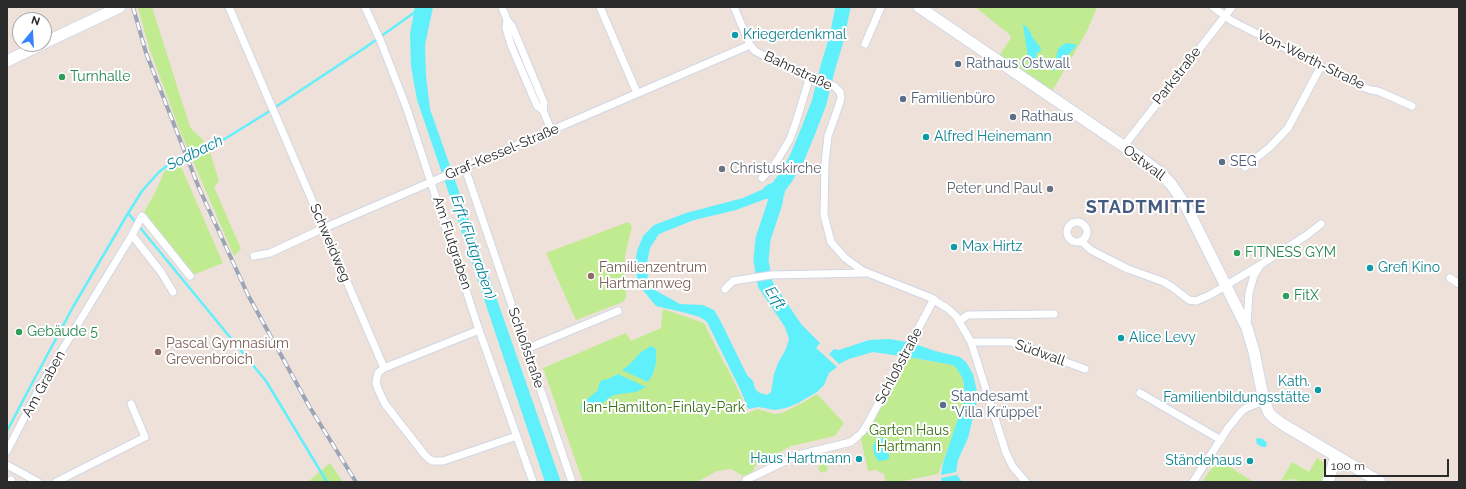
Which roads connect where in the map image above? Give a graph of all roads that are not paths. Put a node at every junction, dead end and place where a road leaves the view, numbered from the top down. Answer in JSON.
{"nodes":[{"id":1,"x":120,"y":7,"type":"edge"},
{"id":2,"x":229,"y":7,"type":"edge"},
{"id":3,"x":365,"y":7,"type":"edge"},
{"id":4,"x":502,"y":7,"type":"edge"},
{"id":5,"x":600,"y":7,"type":"edge"},
{"id":6,"x":734,"y":7,"type":"edge"},
{"id":7,"x":881,"y":7,"type":"edge"},
{"id":8,"x":919,"y":7,"type":"edge"},
{"id":9,"x":1213,"y":7,"type":"edge"},
{"id":10,"x":1232,"y":7,"type":"edge"},
{"id":11,"x":1225,"y":16,"type":"junction"},
{"id":12,"x":52,"y":39,"type":"edge"},
{"id":13,"x":865,"y":44,"type":"dead end"},
{"id":14,"x":750,"y":45,"type":"junction"},
{"id":15,"x":25,"y":52,"type":"edge"},
{"id":16,"x":7,"y":61,"type":"edge"},
{"id":17,"x":1321,"y":66,"type":"junction"},
{"id":18,"x":812,"y":77,"type":"junction"},
{"id":19,"x":637,"y":93,"type":"junction"},
{"id":20,"x":1412,"y":106,"type":"dead end"},
{"id":21,"x":551,"y":130,"type":"junction"},
{"id":22,"x":1124,"y":147,"type":"junction"},
{"id":23,"x":1245,"y":167,"type":"dead end"},
{"id":24,"x":464,"y":168,"type":"junction"},
{"id":25,"x":762,"y":178,"type":"dead end"},
{"id":26,"x":432,"y":182,"type":"junction"},
{"id":27,"x":1321,"y":224,"type":"dead end"},
{"id":28,"x":324,"y":228,"type":"junction"},
{"id":29,"x":132,"y":235,"type":"junction"},
{"id":30,"x":1081,"y":241,"type":"dead end"},
{"id":31,"x":254,"y":256,"type":"dead end"},
{"id":32,"x":1260,"y":266,"type":"junction"},
{"id":33,"x":866,"y":273,"type":"junction"},
{"id":34,"x":190,"y":276,"type":"dead end"},
{"id":35,"x":1450,"y":278,"type":"dead end"},
{"id":36,"x":1459,"y":284,"type":"edge"},
{"id":37,"x":1226,"y":286,"type":"junction"},
{"id":38,"x":725,"y":289,"type":"dead end"},
{"id":39,"x":173,"y":292,"type":"dead end"},
{"id":40,"x":934,"y":300,"type":"junction"},
{"id":41,"x":618,"y":311,"type":"dead end"},
{"id":42,"x":1054,"y":314,"type":"dead end"},
{"id":43,"x":959,"y":321,"type":"junction"},
{"id":44,"x":1247,"y":328,"type":"junction"},
{"id":45,"x":480,"y":330,"type":"junction"},
{"id":46,"x":971,"y":342,"type":"junction"},
{"id":47,"x":526,"y":349,"type":"junction"},
{"id":48,"x":384,"y":368,"type":"junction"},
{"id":49,"x":1085,"y":369,"type":"dead end"},
{"id":50,"x":1140,"y":393,"type":"dead end"},
{"id":51,"x":1264,"y":401,"type":"junction"},
{"id":52,"x":131,"y":404,"type":"dead end"},
{"id":53,"x":517,"y":436,"type":"junction"},
{"id":54,"x":1221,"y":440,"type":"junction"},
{"id":55,"x":7,"y":451,"type":"edge"},
{"id":56,"x":1336,"y":456,"type":"junction"},
{"id":57,"x":7,"y":465,"type":"edge"},
{"id":58,"x":746,"y":481,"type":"edge"},
{"id":59,"x":38,"y":482,"type":"edge"},
{"id":60,"x":56,"y":482,"type":"edge"},
{"id":61,"x":534,"y":482,"type":"edge"},
{"id":62,"x":572,"y":482,"type":"edge"},
{"id":63,"x":1026,"y":482,"type":"edge"},
{"id":64,"x":1193,"y":482,"type":"edge"},
{"id":65,"x":1328,"y":482,"type":"edge"},
{"id":66,"x":1380,"y":482,"type":"edge"}],
"edges":[{"from":1,"to":12,"type":"main road"},
{"from":2,"to":28,"type":"street","name":"Schweidweg"},
{"from":3,"to":26,"type":"street","name":"Am Flutgraben"},
{"from":4,"to":21,"type":"street"},
{"from":5,"to":19,"type":"street"},
{"from":6,"to":14,"type":"street","name":"Bahnstraße"},
{"from":7,"to":13,"type":"street"},
{"from":8,"to":22,"type":"main road","name":"Ostwall"},
{"from":9,"to":11,"type":"street","name":"Von-Werth-Straße"},
{"from":10,"to":11,"type":"street","name":"Parkstraße"},
{"from":11,"to":17,"type":"street","name":"Von-Werth-Straße"},
{"from":11,"to":22,"type":"street","name":"Parkstraße"},
{"from":14,"to":18,"type":"street","name":"Bahnstraße"},
{"from":14,"to":19,"type":"street","name":"Graf-Kessel-Straße"},
{"from":15,"to":16,"type":"main road"},
{"from":17,"to":20,"type":"street","name":"Von-Werth-Straße"},
{"from":17,"to":23,"type":"street"},
{"from":18,"to":25,"type":"street"},
{"from":18,"to":33,"type":"street","name":"Bahnstraße"},
{"from":19,"to":21,"type":"street","name":"Graf-Kessel-Straße"},
{"from":21,"to":24,"type":"street","name":"Graf-Kessel-Straße"},
{"from":22,"to":37,"type":"main road","name":"Ostwall"},
{"from":24,"to":26,"type":"street","name":"Graf-Kessel-Straße"},
{"from":24,"to":47,"type":"street","name":"Schloßstraße"},
{"from":26,"to":28,"type":"street","name":"Graf-Kessel-Straße"},
{"from":26,"to":45,"type":"street","name":"Am Flutgraben"},
{"from":27,"to":32,"type":"street"},
{"from":28,"to":31,"type":"street","name":"Graf-Kessel-Straße"},
{"from":28,"to":48,"type":"street","name":"Schweidweg"},
{"from":29,"to":34,"type":"street","name":"Am Graben"},
{"from":29,"to":39,"type":"street"},
{"from":29,"to":55,"type":"street","name":"Am Graben"},
{"from":30,"to":37,"type":"street"},
{"from":32,"to":37,"type":"street"},
{"from":32,"to":44,"type":"street"},
{"from":33,"to":38,"type":"street"},
{"from":33,"to":40,"type":"street"},
{"from":35,"to":36,"type":"street"},
{"from":37,"to":44,"type":"main road","name":"Ostwall"},
{"from":40,"to":43,"type":"street"},
{"from":40,"to":58,"type":"street","name":"Schloßstraße"},
{"from":41,"to":47,"type":"street"},
{"from":42,"to":43,"type":"street"},
{"from":43,"to":46,"type":"street"},
{"from":44,"to":51,"type":"main road","name":"Ostwall"},
{"from":45,"to":48,"type":"street"},
{"from":45,"to":53,"type":"street","name":"Am Flutgraben"},
{"from":46,"to":49,"type":"street","name":"Südwall"},
{"from":46,"to":63,"type":"street"},
{"from":47,"to":62,"type":"street","name":"Schloßstraße"},
{"from":48,"to":53,"type":"street"},
{"from":50,"to":54,"type":"street"},
{"from":51,"to":54,"type":"street"},
{"from":51,"to":56,"type":"main road","name":"Ostwall"},
{"from":52,"to":60,"type":"street"},
{"from":53,"to":61,"type":"street","name":"Am Flutgraben"},
{"from":54,"to":64,"type":"street"},
{"from":56,"to":65,"type":"main road"},
{"from":56,"to":66,"type":"main road"},
{"from":57,"to":59,"type":"street"}]}
